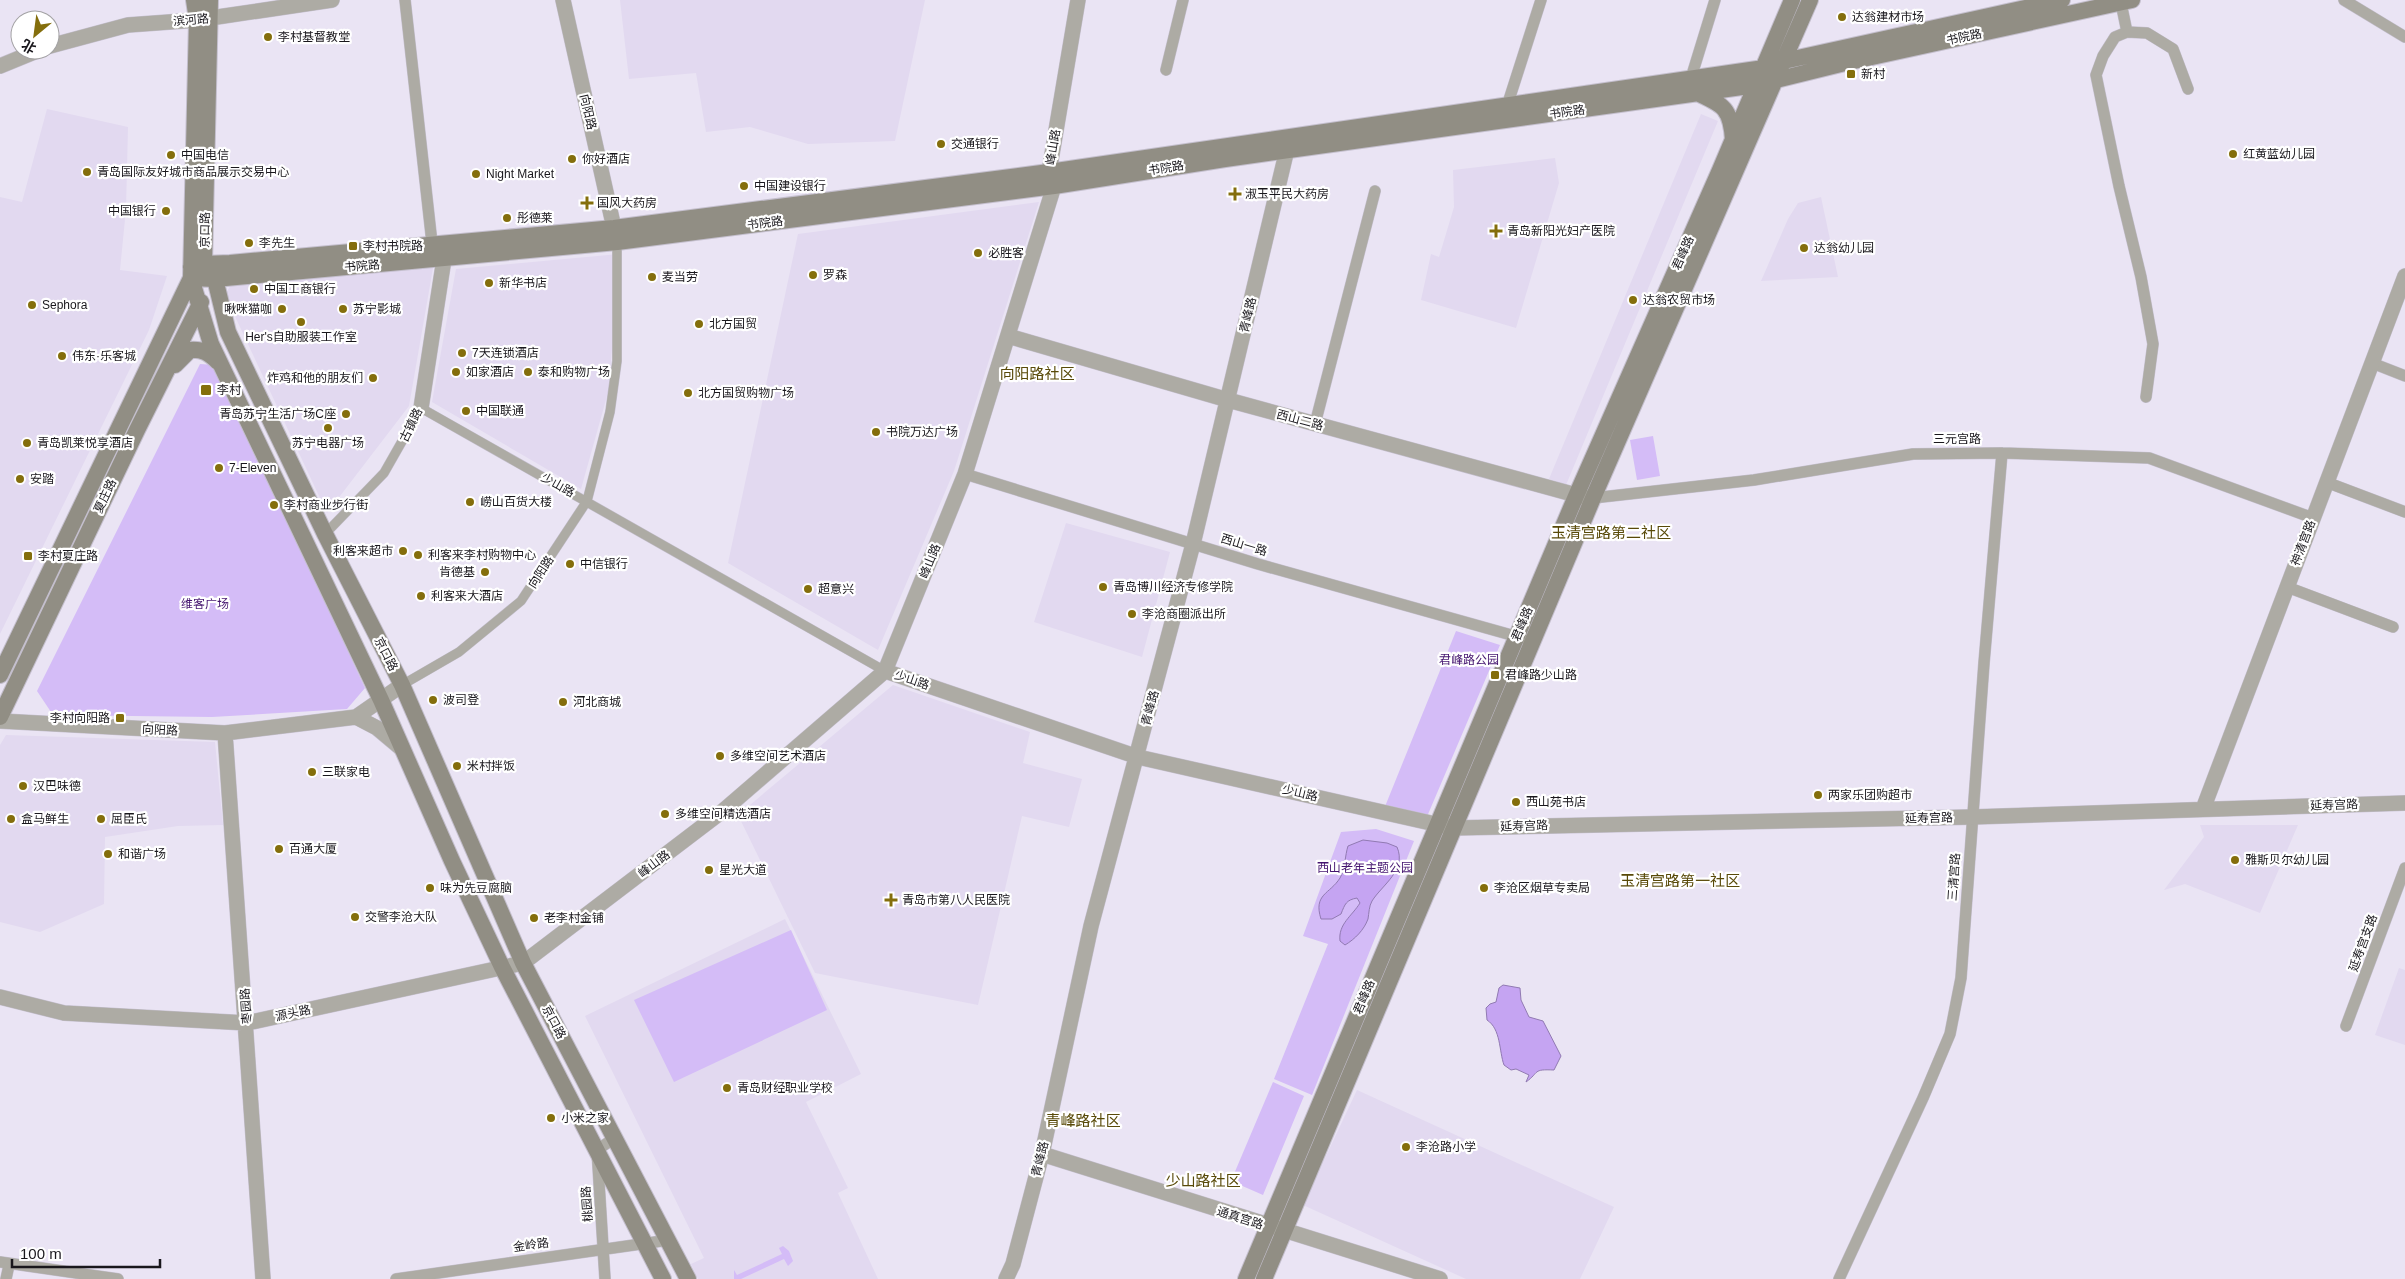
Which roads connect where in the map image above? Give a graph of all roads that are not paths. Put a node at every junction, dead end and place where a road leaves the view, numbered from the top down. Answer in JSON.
{"nodes":[{"id":1,"x":332,"y":0,"type":"edge"},
{"id":2,"x":405,"y":0,"type":"edge"},
{"id":3,"x":564,"y":0,"type":"edge"},
{"id":4,"x":1078,"y":0,"type":"edge"},
{"id":5,"x":1183,"y":0,"type":"edge"},
{"id":6,"x":1541,"y":0,"type":"edge"},
{"id":7,"x":1715,"y":0,"type":"edge"},
{"id":8,"x":1792,"y":0,"type":"edge"},
{"id":9,"x":1810,"y":0,"type":"edge"},
{"id":10,"x":2062,"y":0,"type":"edge"},
{"id":11,"x":2344,"y":0,"type":"edge"},
{"id":12,"x":2126,"y":1,"type":"edge"},
{"id":13,"x":202,"y":8,"type":"edge"},
{"id":14,"x":2127,"y":32,"type":"junction"},
{"id":15,"x":2405,"y":37,"type":"edge"},
{"id":16,"x":60,"y":43,"type":"edge"},
{"id":17,"x":15,"y":60,"type":"edge"},
{"id":18,"x":1784,"y":61,"type":"junction"},
{"id":19,"x":0,"y":66,"type":"edge"},
{"id":20,"x":1764,"y":68,"type":"junction"},
{"id":21,"x":1166,"y":70,"type":"dead end"},
{"id":22,"x":1776,"y":80,"type":"junction"},
{"id":23,"x":1756,"y":85,"type":"junction"},
{"id":24,"x":1694,"y":86,"type":"junction"},
{"id":25,"x":2188,"y":89,"type":"dead end"},
{"id":26,"x":1507,"y":106,"type":"junction"},
{"id":27,"x":1291,"y":136,"type":"junction"},
{"id":28,"x":1733,"y":140,"type":"junction"},
{"id":29,"x":1286,"y":152,"type":"junction"},
{"id":30,"x":1052,"y":179,"type":"junction"},
{"id":31,"x":1375,"y":191,"type":"dead end"},
{"id":32,"x":615,"y":235,"type":"junction"},
{"id":33,"x":432,"y":243,"type":"junction"},
{"id":34,"x":444,"y":260,"type":"junction"},
{"id":35,"x":196,"y":270,"type":"junction"},
{"id":36,"x":2405,"y":276,"type":"edge"},
{"id":37,"x":215,"y":279,"type":"junction"},
{"id":38,"x":200,"y":306,"type":"junction"},
{"id":39,"x":1008,"y":336,"type":"junction"},
{"id":40,"x":2372,"y":363,"type":"junction"},
{"id":41,"x":220,"y":364,"type":"junction"},
{"id":42,"x":2405,"y":376,"type":"edge"},
{"id":43,"x":163,"y":377,"type":"junction"},
{"id":44,"x":2146,"y":397,"type":"dead end"},
{"id":45,"x":1228,"y":400,"type":"junction"},
{"id":46,"x":420,"y":408,"type":"junction"},
{"id":47,"x":1315,"y":424,"type":"junction"},
{"id":48,"x":2002,"y":453,"type":"junction"},
{"id":49,"x":965,"y":474,"type":"junction"},
{"id":50,"x":2326,"y":482,"type":"junction"},
{"id":51,"x":1576,"y":496,"type":"junction"},
{"id":52,"x":1593,"y":498,"type":"junction"},
{"id":53,"x":587,"y":501,"type":"junction"},
{"id":54,"x":2405,"y":512,"type":"edge"},
{"id":55,"x":2313,"y":518,"type":"junction"},
{"id":56,"x":325,"y":534,"type":"junction"},
{"id":57,"x":1193,"y":544,"type":"junction"},
{"id":58,"x":2286,"y":587,"type":"junction"},
{"id":59,"x":2393,"y":627,"type":"dead end"},
{"id":60,"x":1517,"y":636,"type":"junction"},
{"id":61,"x":1533,"y":641,"type":"junction"},
{"id":62,"x":886,"y":671,"type":"junction"},
{"id":63,"x":0,"y":675,"type":"edge"},
{"id":64,"x":402,"y":685,"type":"junction"},
{"id":65,"x":380,"y":700,"type":"junction"},
{"id":66,"x":0,"y":716,"type":"edge"},
{"id":67,"x":356,"y":717,"type":"junction"},
{"id":68,"x":0,"y":721,"type":"edge"},
{"id":69,"x":225,"y":734,"type":"junction"},
{"id":70,"x":402,"y":749,"type":"junction"},
{"id":71,"x":1138,"y":757,"type":"junction"},
{"id":72,"x":2405,"y":803,"type":"edge"},
{"id":73,"x":2203,"y":809,"type":"junction"},
{"id":74,"x":1972,"y":817,"type":"junction"},
{"id":75,"x":1437,"y":826,"type":"junction"},
{"id":76,"x":1453,"y":828,"type":"junction"},
{"id":77,"x":2405,"y":868,"type":"edge"},
{"id":78,"x":523,"y":963,"type":"junction"},
{"id":79,"x":502,"y":967,"type":"junction"},
{"id":80,"x":0,"y":997,"type":"edge"},
{"id":81,"x":247,"y":1023,"type":"junction"},
{"id":82,"x":2346,"y":1026,"type":"dead end"},
{"id":83,"x":616,"y":1137,"type":"junction"},
{"id":84,"x":597,"y":1150,"type":"junction"},
{"id":85,"x":1042,"y":1154,"type":"junction"},
{"id":86,"x":1267,"y":1226,"type":"junction"},
{"id":87,"x":1283,"y":1232,"type":"junction"},
{"id":88,"x":669,"y":1240,"type":"junction"},
{"id":89,"x":645,"y":1243,"type":"junction"},
{"id":90,"x":604,"y":1248,"type":"junction"},
{"id":91,"x":4,"y":1264,"type":"edge"},
{"id":92,"x":6,"y":1279,"type":"edge"},
{"id":93,"x":118,"y":1279,"type":"edge"},
{"id":94,"x":264,"y":1279,"type":"edge"},
{"id":95,"x":396,"y":1279,"type":"edge"},
{"id":96,"x":605,"y":1279,"type":"edge"},
{"id":97,"x":663,"y":1279,"type":"edge"},
{"id":98,"x":688,"y":1279,"type":"edge"},
{"id":99,"x":1006,"y":1279,"type":"edge"},
{"id":100,"x":1246,"y":1279,"type":"edge"},
{"id":101,"x":1264,"y":1279,"type":"edge"},
{"id":102,"x":1440,"y":1279,"type":"edge"},
{"id":103,"x":1839,"y":1279,"type":"edge"}],
"edges":[{"from":1,"to":13,"type":"street","name":"滨河路"},
{"from":2,"to":33,"type":"street"},
{"from":3,"to":32,"type":"street","name":"向阳路"},
{"from":4,"to":30,"type":"street","name":"峰山路"},
{"from":5,"to":21,"type":"street"},
{"from":6,"to":26,"type":"street"},
{"from":7,"to":24,"type":"street"},
{"from":8,"to":20,"type":"main road","name":"君峰路"},
{"from":9,"to":18,"type":"main road","name":"君峰路"},
{"from":10,"to":18,"type":"main road","name":"书院路"},
{"from":11,"to":15,"type":"street"},
{"from":12,"to":14,"type":"street"},
{"from":12,"to":22,"type":"main road","name":"书院路"},
{"from":13,"to":16,"type":"street","name":"滨河路"},
{"from":13,"to":35,"type":"main road","name":"京口路"},
{"from":14,"to":25,"type":"street"},
{"from":14,"to":44,"type":"street"},
{"from":17,"to":19,"type":"street"},
{"from":18,"to":20,"type":"main road","name":"书院路"},
{"from":18,"to":22,"type":"main road","name":"君峰路"},
{"from":20,"to":23,"type":"main road","name":"君峰路"},
{"from":20,"to":24,"type":"main road","name":"书院路"},
{"from":22,"to":23,"type":"main road","name":"书院路"},
{"from":22,"to":52,"type":"main road","name":"君峰路"},
{"from":23,"to":24,"type":"main road","name":"书院路"},
{"from":23,"to":28,"type":"main road","name":"君峰路"},
{"from":24,"to":26,"type":"main road","name":"书院路"},
{"from":24,"to":28,"type":"main road"},
{"from":24,"to":29,"type":"main road","name":"书院路"},
{"from":26,"to":27,"type":"main road","name":"书院路"},
{"from":27,"to":29,"type":"street","name":"青峰路"},
{"from":27,"to":30,"type":"main road","name":"书院路"},
{"from":28,"to":51,"type":"main road","name":"君峰路"},
{"from":29,"to":30,"type":"main road","name":"书院路"},
{"from":29,"to":45,"type":"street","name":"青峰路"},
{"from":30,"to":32,"type":"main road","name":"书院路"},
{"from":30,"to":39,"type":"street","name":"峰山路"},
{"from":31,"to":47,"type":"street"},
{"from":32,"to":33,"type":"main road","name":"书院路"},
{"from":32,"to":34,"type":"main road","name":"书院路"},
{"from":32,"to":53,"type":"street","name":"向阳路"},
{"from":33,"to":35,"type":"main road","name":"书院路"},
{"from":34,"to":37,"type":"main road","name":"书院路"},
{"from":34,"to":46,"type":"street","name":"古镇路"},
{"from":35,"to":37,"type":"main road","name":"书院路"},
{"from":35,"to":38,"type":"main road","name":"京口路"},
{"from":35,"to":63,"type":"main road","name":"夏庄路"},
{"from":36,"to":40,"type":"street","name":"神清宫路"},
{"from":37,"to":38,"type":"main road","name":"夏庄路"},
{"from":37,"to":56,"type":"main road","name":"京口路"},
{"from":38,"to":41,"type":"main road","name":"京口路"},
{"from":38,"to":43,"type":"main road","name":"夏庄路"},
{"from":39,"to":45,"type":"street","name":"西山二路"},
{"from":39,"to":49,"type":"street","name":"峰山路"},
{"from":40,"to":42,"type":"street"},
{"from":40,"to":50,"type":"street","name":"神清宫路"},
{"from":41,"to":43,"type":"main road"},
{"from":41,"to":65,"type":"main road","name":"京口路"},
{"from":43,"to":66,"type":"main road","name":"夏庄路"},
{"from":45,"to":47,"type":"street","name":"西山二路"},
{"from":45,"to":57,"type":"street","name":"青峰路"},
{"from":46,"to":53,"type":"street","name":"少山路"},
{"from":46,"to":56,"type":"street","name":"古镇路"},
{"from":47,"to":51,"type":"street","name":"西山二路"},
{"from":48,"to":52,"type":"street","name":"三元宫路"},
{"from":48,"to":55,"type":"street","name":"三元宫路"},
{"from":48,"to":74,"type":"street","name":"三清宫路"},
{"from":49,"to":57,"type":"street","name":"西山一路"},
{"from":49,"to":62,"type":"street","name":"峰山路"},
{"from":50,"to":54,"type":"street"},
{"from":50,"to":55,"type":"street","name":"神清宫路"},
{"from":51,"to":52,"type":"street","name":"西山二路"},
{"from":51,"to":60,"type":"main road","name":"君峰路"},
{"from":52,"to":61,"type":"main road","name":"君峰路"},
{"from":53,"to":62,"type":"street","name":"少山路"},
{"from":53,"to":64,"type":"street","name":"向阳路"},
{"from":55,"to":58,"type":"street","name":"神清宫路"},
{"from":56,"to":64,"type":"main road","name":"京口路"},
{"from":57,"to":60,"type":"street","name":"西山一路"},
{"from":57,"to":71,"type":"street","name":"青峰路"},
{"from":58,"to":59,"type":"street"},
{"from":58,"to":73,"type":"street","name":"神清宫路"},
{"from":60,"to":61,"type":"street","name":"西山一路"},
{"from":60,"to":75,"type":"main road","name":"君峰路"},
{"from":61,"to":76,"type":"main road","name":"君峰路"},
{"from":62,"to":71,"type":"street","name":"少山路"},
{"from":62,"to":78,"type":"street","name":"峰山路"},
{"from":64,"to":65,"type":"street","name":"向阳路"},
{"from":64,"to":78,"type":"main road","name":"京口路"},
{"from":65,"to":67,"type":"street","name":"向阳路"},
{"from":65,"to":70,"type":"main road","name":"京口路"},
{"from":67,"to":69,"type":"street","name":"向阳路"},
{"from":67,"to":70,"type":"street"},
{"from":68,"to":69,"type":"street","name":"向阳路"},
{"from":69,"to":81,"type":"street","name":"枣园路"},
{"from":70,"to":79,"type":"main road","name":"京口路"},
{"from":71,"to":75,"type":"street","name":"少山路"},
{"from":71,"to":85,"type":"street","name":"青峰路"},
{"from":72,"to":73,"type":"street","name":"延寿宫路"},
{"from":73,"to":74,"type":"street","name":"延寿宫路"},
{"from":74,"to":76,"type":"street","name":"延寿宫路"},
{"from":74,"to":103,"type":"street","name":"三清宫路"},
{"from":75,"to":76,"type":"street","name":"少山路"},
{"from":75,"to":86,"type":"main road","name":"君峰路"},
{"from":76,"to":87,"type":"main road","name":"君峰路"},
{"from":77,"to":82,"type":"street","name":"延寿宫支路"},
{"from":78,"to":79,"type":"street","name":"源头路"},
{"from":78,"to":83,"type":"main road","name":"京口路"},
{"from":79,"to":81,"type":"street","name":"源头路"},
{"from":79,"to":84,"type":"main road","name":"京口路"},
{"from":80,"to":81,"type":"street","name":"源头路"},
{"from":81,"to":94,"type":"street","name":"枣园路"},
{"from":83,"to":84,"type":"street"},
{"from":83,"to":88,"type":"main road","name":"京口路"},
{"from":84,"to":89,"type":"main road","name":"京口路"},
{"from":84,"to":90,"type":"street","name":"桃园路"},
{"from":85,"to":86,"type":"street","name":"通真宫路"},
{"from":85,"to":99,"type":"street","name":"青峰路"},
{"from":86,"to":87,"type":"street","name":"通真宫路"},
{"from":86,"to":100,"type":"main road","name":"君峰路"},
{"from":87,"to":101,"type":"main road","name":"君峰路"},
{"from":87,"to":102,"type":"street","name":"通真宫路"},
{"from":88,"to":89,"type":"street","name":"金岭路"},
{"from":88,"to":98,"type":"main road","name":"京口路"},
{"from":89,"to":90,"type":"street","name":"金岭路"},
{"from":89,"to":97,"type":"main road","name":"京口路"},
{"from":90,"to":95,"type":"street","name":"金岭路"},
{"from":90,"to":96,"type":"street","name":"桃园路"},
{"from":91,"to":92,"type":"street"},
{"from":91,"to":93,"type":"street"}]}
